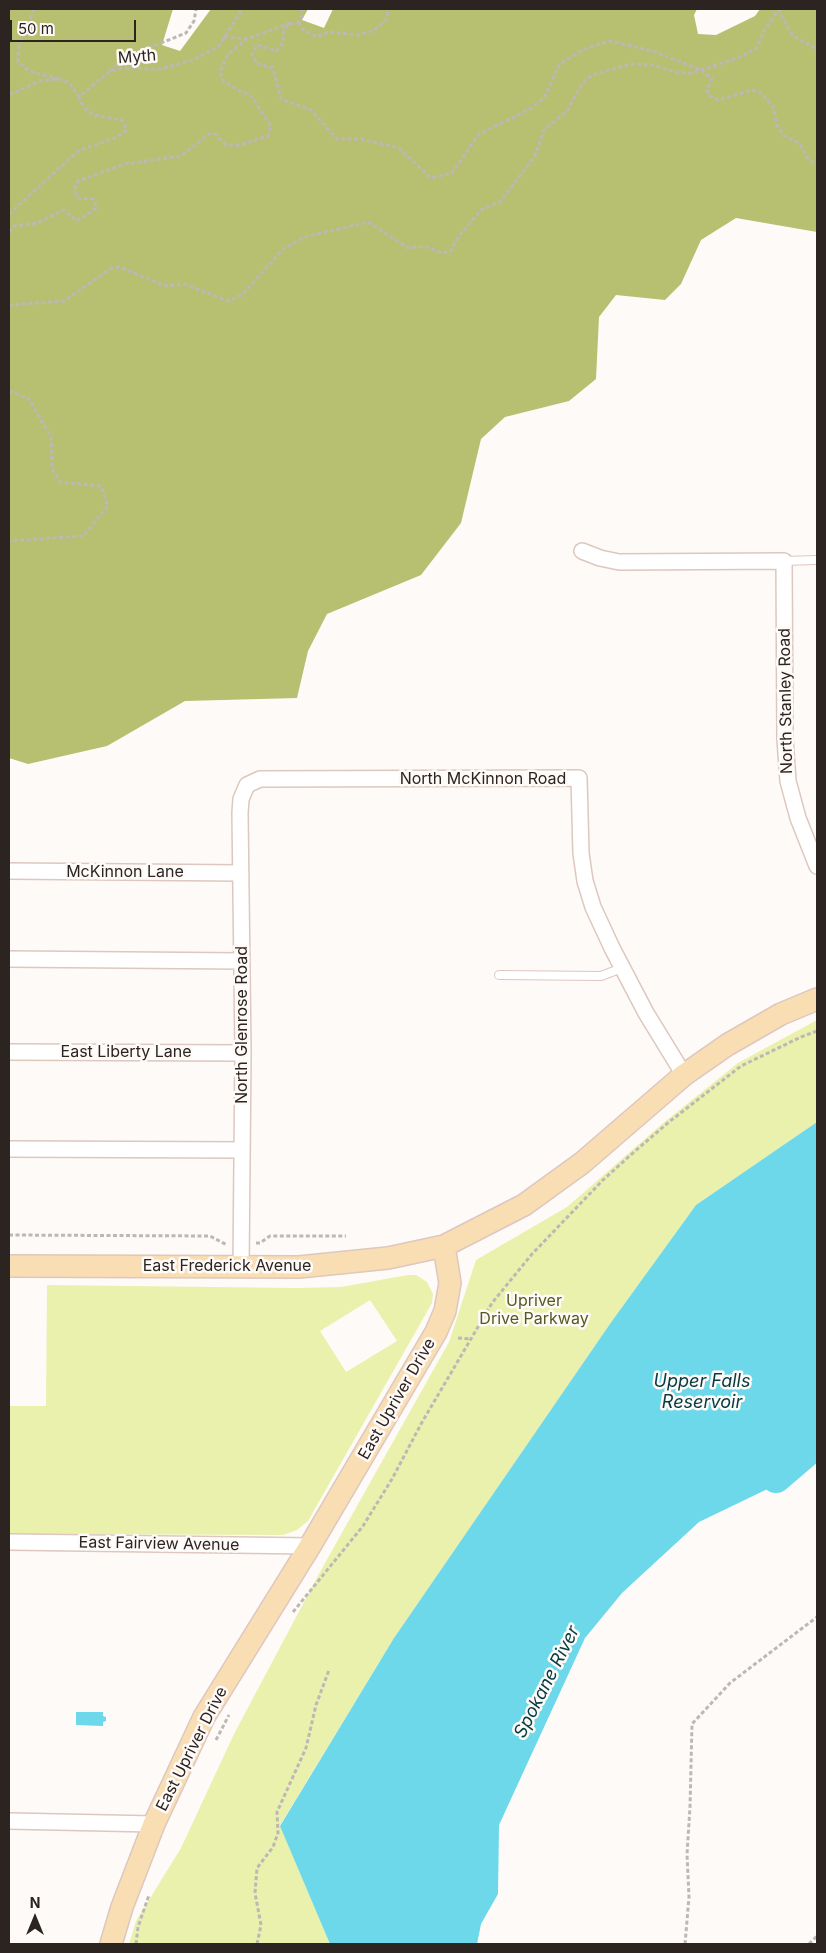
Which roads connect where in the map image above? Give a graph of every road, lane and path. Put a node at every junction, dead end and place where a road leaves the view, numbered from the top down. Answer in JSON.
{"nodes":[{"id":1,"x":34,"y":9,"type":"edge"},
{"id":2,"x":196,"y":9,"type":"edge"},
{"id":3,"x":242,"y":9,"type":"edge"},
{"id":4,"x":301,"y":9,"type":"edge"},
{"id":5,"x":388,"y":9,"type":"edge"},
{"id":6,"x":779,"y":9,"type":"edge"},
{"id":7,"x":299,"y":22,"type":"junction"},
{"id":8,"x":224,"y":38,"type":"junction"},
{"id":9,"x":247,"y":39,"type":"junction"},
{"id":10,"x":817,"y":49,"type":"edge"},
{"id":11,"x":701,"y":70,"type":"junction"},
{"id":12,"x":109,"y":72,"type":"junction"},
{"id":13,"x":58,"y":79,"type":"junction"},
{"id":14,"x":9,"y":92,"type":"edge"},
{"id":15,"x":79,"y":96,"type":"junction"},
{"id":16,"x":817,"y":165,"type":"edge"},
{"id":17,"x":9,"y":214,"type":"edge"},
{"id":18,"x":9,"y":232,"type":"edge"},
{"id":19,"x":9,"y":305,"type":"edge"},
{"id":20,"x":9,"y":391,"type":"edge"},
{"id":21,"x":9,"y":541,"type":"edge"},
{"id":22,"x":582,"y":551,"type":"dead end"},
{"id":23,"x":817,"y":560,"type":"edge"},
{"id":24,"x":784,"y":561,"type":"junction"},
{"id":25,"x":247,"y":784,"type":"joint"},
{"id":26,"x":817,"y":866,"type":"edge"},
{"id":27,"x":9,"y":871,"type":"edge"},
{"id":28,"x":241,"y":873,"type":"junction"},
{"id":29,"x":9,"y":959,"type":"edge"},
{"id":30,"x":242,"y":961,"type":"junction"},
{"id":31,"x":622,"y":968,"type":"junction"},
{"id":32,"x":499,"y":975,"type":"dead end"},
{"id":33,"x":817,"y":999,"type":"edge"},
{"id":34,"x":817,"y":1031,"type":"edge"},
{"id":35,"x":9,"y":1052,"type":"edge"},
{"id":36,"x":243,"y":1053,"type":"junction"},
{"id":37,"x":684,"y":1075,"type":"junction"},
{"id":38,"x":9,"y":1149,"type":"edge"},
{"id":39,"x":242,"y":1150,"type":"junction"},
{"id":40,"x":9,"y":1235,"type":"edge"},
{"id":41,"x":346,"y":1236,"type":"dead end"},
{"id":42,"x":260,"y":1243,"type":"dead end"},
{"id":43,"x":226,"y":1245,"type":"dead end"},
{"id":44,"x":444,"y":1246,"type":"junction"},
{"id":45,"x":9,"y":1266,"type":"edge"},
{"id":46,"x":241,"y":1267,"type":"junction"},
{"id":47,"x":458,"y":1338,"type":"dead end"},
{"id":48,"x":471,"y":1339,"type":"junction"},
{"id":49,"x":9,"y":1542,"type":"edge"},
{"id":50,"x":310,"y":1546,"type":"junction"},
{"id":51,"x":292,"y":1614,"type":"dead end"},
{"id":52,"x":817,"y":1617,"type":"edge"},
{"id":53,"x":328,"y":1670,"type":"dead end"},
{"id":54,"x":231,"y":1712,"type":"dead end"},
{"id":55,"x":214,"y":1743,"type":"dead end"},
{"id":56,"x":9,"y":1821,"type":"edge"},
{"id":57,"x":154,"y":1824,"type":"junction"},
{"id":58,"x":150,"y":1892,"type":"dead end"},
{"id":59,"x":817,"y":1936,"type":"edge"},
{"id":60,"x":111,"y":1944,"type":"edge"},
{"id":61,"x":136,"y":1944,"type":"edge"},
{"id":62,"x":257,"y":1944,"type":"edge"},
{"id":63,"x":685,"y":1944,"type":"edge"},
{"id":64,"x":809,"y":1944,"type":"edge"}],
"edges":[{"from":1,"to":13,"type":"path"},
{"from":2,"to":12,"type":"path"},
{"from":3,"to":8,"type":"path","name":"Myth"},
{"from":4,"to":7,"type":"path"},
{"from":5,"to":7,"type":"path"},
{"from":6,"to":10,"type":"path"},
{"from":6,"to":11,"type":"path"},
{"from":7,"to":9,"type":"path"},
{"from":7,"to":11,"type":"path"},
{"from":8,"to":9,"type":"path"},
{"from":8,"to":12,"type":"path","name":"Myth"},
{"from":9,"to":18,"type":"path"},
{"from":11,"to":16,"type":"path"},
{"from":11,"to":19,"type":"path"},
{"from":12,"to":15,"type":"path","name":"Myth"},
{"from":13,"to":14,"type":"path"},
{"from":13,"to":15,"type":"path"},
{"from":15,"to":17,"type":"path"},
{"from":20,"to":21,"type":"path"},
{"from":22,"to":24,"type":"street"},
{"from":23,"to":24,"type":"lane"},
{"from":24,"to":26,"type":"street","name":"North Stanley Road"},
{"from":25,"to":28,"type":"street","name":"North Glenrose Road"},
{"from":25,"to":31,"type":"street","name":"North McKinnon Road"},
{"from":27,"to":28,"type":"street","name":"McKinnon Lane"},
{"from":28,"to":30,"type":"street","name":"North Glenrose Road"},
{"from":29,"to":30,"type":"street"},
{"from":30,"to":36,"type":"street","name":"North Glenrose Road"},
{"from":31,"to":32,"type":"lane"},
{"from":31,"to":37,"type":"street","name":"North McKinnon Road"},
{"from":33,"to":37,"type":"main road"},
{"from":34,"to":48,"type":"path"},
{"from":35,"to":36,"type":"street","name":"East Liberty Lane"},
{"from":36,"to":39,"type":"street","name":"North Glenrose Road"},
{"from":37,"to":44,"type":"main road"},
{"from":38,"to":39,"type":"street"},
{"from":39,"to":46,"type":"street","name":"North Glenrose Road"},
{"from":40,"to":43,"type":"path"},
{"from":41,"to":42,"type":"path"},
{"from":44,"to":46,"type":"main road","name":"East Frederick Avenue"},
{"from":44,"to":50,"type":"main road","name":"East Upriver Drive"},
{"from":45,"to":46,"type":"main road","name":"East Frederick Avenue"},
{"from":47,"to":48,"type":"path"},
{"from":48,"to":51,"type":"path"},
{"from":49,"to":50,"type":"street","name":"East Fairview Avenue"},
{"from":50,"to":57,"type":"main road","name":"East Upriver Drive"},
{"from":52,"to":63,"type":"path"},
{"from":53,"to":62,"type":"path"},
{"from":54,"to":55,"type":"path"},
{"from":56,"to":57,"type":"street"},
{"from":57,"to":60,"type":"main road","name":"East Upriver Drive"},
{"from":58,"to":61,"type":"path"},
{"from":59,"to":64,"type":"path"}]}
